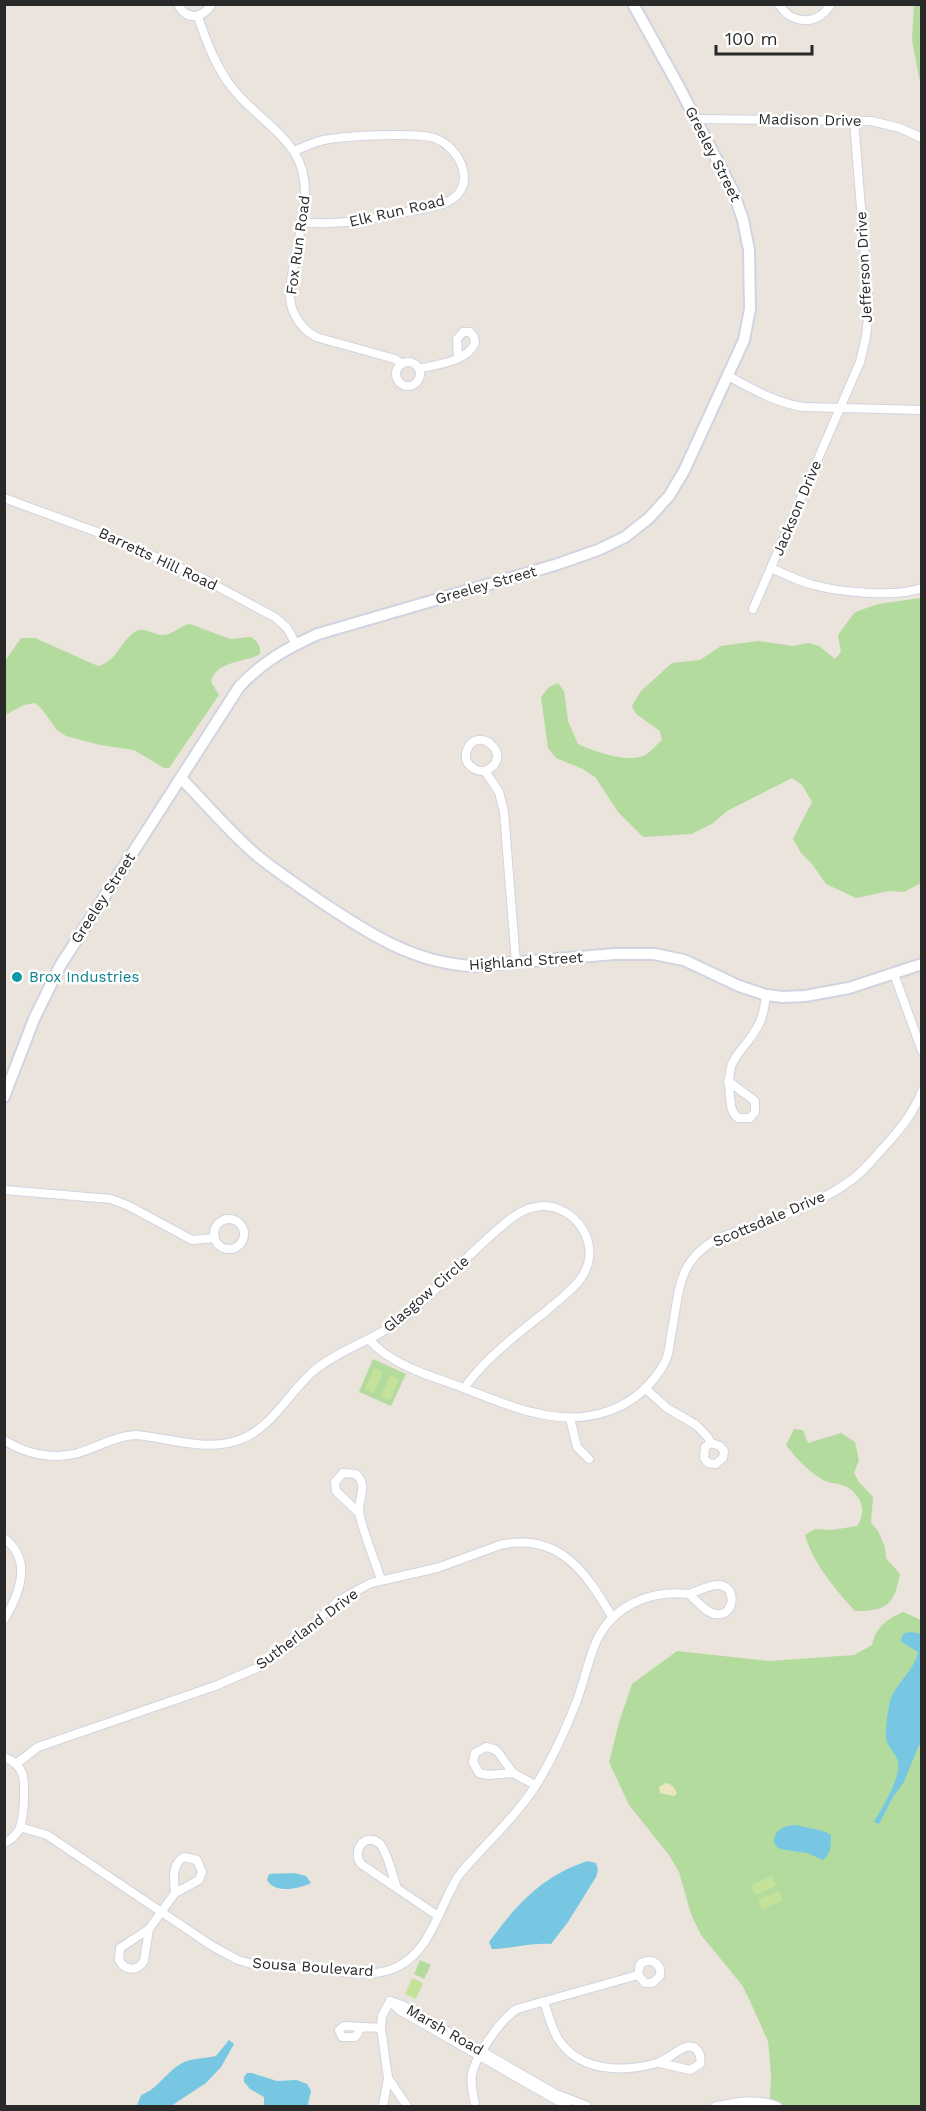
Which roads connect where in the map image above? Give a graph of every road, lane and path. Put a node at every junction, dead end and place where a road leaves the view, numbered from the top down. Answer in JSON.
{"nodes":[{"id":1,"x":178,"y":4,"type":"edge"},
{"id":2,"x":212,"y":4,"type":"edge"},
{"id":3,"x":633,"y":4,"type":"edge"},
{"id":4,"x":778,"y":4,"type":"edge"},
{"id":5,"x":831,"y":4,"type":"edge"},
{"id":6,"x":198,"y":16,"type":"junction"},
{"id":7,"x":696,"y":119,"type":"junction"},
{"id":8,"x":854,"y":121,"type":"junction"},
{"id":9,"x":921,"y":138,"type":"edge"},
{"id":10,"x":294,"y":152,"type":"junction"},
{"id":11,"x":301,"y":222,"type":"junction"},
{"id":12,"x":459,"y":358,"type":"dead end"},
{"id":13,"x":402,"y":364,"type":"junction"},
{"id":14,"x":419,"y":369,"type":"junction"},
{"id":15,"x":728,"y":376,"type":"junction"},
{"id":16,"x":840,"y":407,"type":"junction"},
{"id":17,"x":921,"y":410,"type":"edge"},
{"id":18,"x":4,"y":498,"type":"edge"},
{"id":19,"x":771,"y":568,"type":"junction"},
{"id":20,"x":921,"y":588,"type":"edge"},
{"id":21,"x":753,"y":609,"type":"dead end"},
{"id":22,"x":296,"y":644,"type":"junction"},
{"id":23,"x":485,"y":771,"type":"junction"},
{"id":24,"x":181,"y":778,"type":"junction"},
{"id":25,"x":516,"y":963,"type":"junction"},
{"id":26,"x":921,"y":964,"type":"edge"},
{"id":27,"x":894,"y":974,"type":"junction"},
{"id":28,"x":766,"y":994,"type":"junction"},
{"id":29,"x":921,"y":1051,"type":"edge"},
{"id":30,"x":728,"y":1081,"type":"junction"},
{"id":31,"x":921,"y":1091,"type":"edge"},
{"id":32,"x":4,"y":1097,"type":"edge"},
{"id":33,"x":4,"y":1190,"type":"edge"},
{"id":34,"x":215,"y":1238,"type":"dead end"},
{"id":35,"x":369,"y":1340,"type":"junction"},
{"id":36,"x":464,"y":1388,"type":"junction"},
{"id":37,"x":646,"y":1389,"type":"junction"},
{"id":38,"x":570,"y":1418,"type":"junction"},
{"id":39,"x":4,"y":1440,"type":"edge"},
{"id":40,"x":711,"y":1443,"type":"dead end"},
{"id":41,"x":589,"y":1459,"type":"dead end"},
{"id":42,"x":358,"y":1512,"type":"junction"},
{"id":43,"x":4,"y":1538,"type":"edge"},
{"id":44,"x":381,"y":1580,"type":"junction"},
{"id":45,"x":689,"y":1594,"type":"junction"},
{"id":46,"x":7,"y":1609,"type":"edge"},
{"id":47,"x":612,"y":1617,"type":"junction"},
{"id":48,"x":4,"y":1620,"type":"edge"},
{"id":49,"x":4,"y":1757,"type":"edge"},
{"id":50,"x":16,"y":1764,"type":"junction"},
{"id":51,"x":513,"y":1773,"type":"junction"},
{"id":52,"x":535,"y":1785,"type":"junction"},
{"id":53,"x":20,"y":1827,"type":"junction"},
{"id":54,"x":4,"y":1843,"type":"edge"},
{"id":55,"x":397,"y":1888,"type":"junction"},
{"id":56,"x":175,"y":1893,"type":"junction"},
{"id":57,"x":161,"y":1912,"type":"junction"},
{"id":58,"x":438,"y":1916,"type":"junction"},
{"id":59,"x":149,"y":1929,"type":"junction"},
{"id":60,"x":638,"y":1975,"type":"dead end"},
{"id":61,"x":544,"y":2002,"type":"junction"},
{"id":62,"x":359,"y":2027,"type":"dead end"},
{"id":63,"x":381,"y":2028,"type":"junction"},
{"id":64,"x":481,"y":2054,"type":"junction"},
{"id":65,"x":660,"y":2063,"type":"junction"},
{"id":66,"x":388,"y":2078,"type":"junction"},
{"id":67,"x":383,"y":2106,"type":"edge"},
{"id":68,"x":407,"y":2106,"type":"edge"},
{"id":69,"x":475,"y":2106,"type":"edge"},
{"id":70,"x":567,"y":2106,"type":"edge"},
{"id":71,"x":587,"y":2106,"type":"edge"},
{"id":72,"x":716,"y":2106,"type":"edge"},
{"id":73,"x":777,"y":2106,"type":"edge"}],
"edges":[{"from":1,"to":6,"type":"street"},
{"from":2,"to":6,"type":"street"},
{"from":3,"to":7,"type":"street","name":"Greeley Street"},
{"from":4,"to":5,"type":"street"},
{"from":6,"to":10,"type":"street","name":"Fox Run Road"},
{"from":7,"to":8,"type":"street","name":"Madison Drive"},
{"from":7,"to":15,"type":"street","name":"Greeley Street"},
{"from":8,"to":9,"type":"street","name":"Madison Drive"},
{"from":8,"to":16,"type":"street","name":"Jefferson Drive"},
{"from":10,"to":11,"type":"street","name":"Fox Run Road"},
{"from":10,"to":11,"type":"street","name":"Elk Run Road"},
{"from":11,"to":13,"type":"street","name":"Fox Run Road"},
{"from":12,"to":14,"type":"street"},
{"from":13,"to":14,"type":"street","name":"Fox Run Road"},
{"from":13,"to":14,"type":"street"},
{"from":15,"to":16,"type":"street"},
{"from":15,"to":22,"type":"street","name":"Greeley Street"},
{"from":16,"to":17,"type":"street"},
{"from":16,"to":19,"type":"street","name":"Jackson Drive"},
{"from":18,"to":22,"type":"street","name":"Barretts Hill Road"},
{"from":19,"to":20,"type":"street"},
{"from":19,"to":21,"type":"street","name":"Jackson Drive"},
{"from":22,"to":24,"type":"street","name":"Greeley Street"},
{"from":23,"to":23,"type":"street"},
{"from":23,"to":25,"type":"street"},
{"from":24,"to":25,"type":"street","name":"Highland Street"},
{"from":24,"to":32,"type":"street","name":"Greeley Street"},
{"from":25,"to":28,"type":"street","name":"Highland Street"},
{"from":26,"to":27,"type":"street","name":"Highland Street"},
{"from":27,"to":28,"type":"street","name":"Highland Street"},
{"from":27,"to":29,"type":"street"},
{"from":28,"to":30,"type":"street"},
{"from":30,"to":30,"type":"street"},
{"from":31,"to":37,"type":"street","name":"Scottsdale Drive"},
{"from":33,"to":34,"type":"street"},
{"from":35,"to":36,"type":"street","name":"Scottsdale Drive"},
{"from":35,"to":36,"type":"street","name":"Glasgow Circle"},
{"from":35,"to":39,"type":"street","name":"Glasgow Circle"},
{"from":36,"to":38,"type":"street","name":"Scottsdale Drive"},
{"from":37,"to":38,"type":"street","name":"Scottsdale Drive"},
{"from":37,"to":40,"type":"street"},
{"from":38,"to":41,"type":"street"},
{"from":42,"to":42,"type":"street"},
{"from":42,"to":44,"type":"street"},
{"from":43,"to":46,"type":"street"},
{"from":44,"to":47,"type":"street","name":"Sutherland Drive"},
{"from":44,"to":50,"type":"street","name":"Sutherland Drive"},
{"from":45,"to":45,"type":"street","name":"Sousa Boulevard"},
{"from":45,"to":47,"type":"street","name":"Sousa Boulevard"},
{"from":46,"to":48,"type":"street"},
{"from":47,"to":52,"type":"street","name":"Sousa Boulevard"},
{"from":49,"to":50,"type":"street"},
{"from":50,"to":53,"type":"street"},
{"from":51,"to":51,"type":"street"},
{"from":51,"to":52,"type":"street"},
{"from":52,"to":58,"type":"street","name":"Sousa Boulevard"},
{"from":53,"to":54,"type":"street"},
{"from":53,"to":57,"type":"street","name":"Sousa Boulevard"},
{"from":55,"to":55,"type":"street"},
{"from":55,"to":58,"type":"street"},
{"from":56,"to":56,"type":"street"},
{"from":56,"to":57,"type":"street"},
{"from":57,"to":58,"type":"street","name":"Sousa Boulevard"},
{"from":57,"to":59,"type":"street"},
{"from":59,"to":59,"type":"street"},
{"from":60,"to":61,"type":"street"},
{"from":61,"to":64,"type":"street"},
{"from":61,"to":65,"type":"street"},
{"from":62,"to":63,"type":"street"},
{"from":63,"to":64,"type":"street","name":"Marsh Road"},
{"from":63,"to":66,"type":"street"},
{"from":64,"to":69,"type":"street"},
{"from":64,"to":70,"type":"street","name":"Marsh Road"},
{"from":64,"to":71,"type":"street","name":"Marsh Road"},
{"from":65,"to":65,"type":"street"},
{"from":66,"to":67,"type":"street"},
{"from":66,"to":68,"type":"street"},
{"from":72,"to":73,"type":"street"}]}
